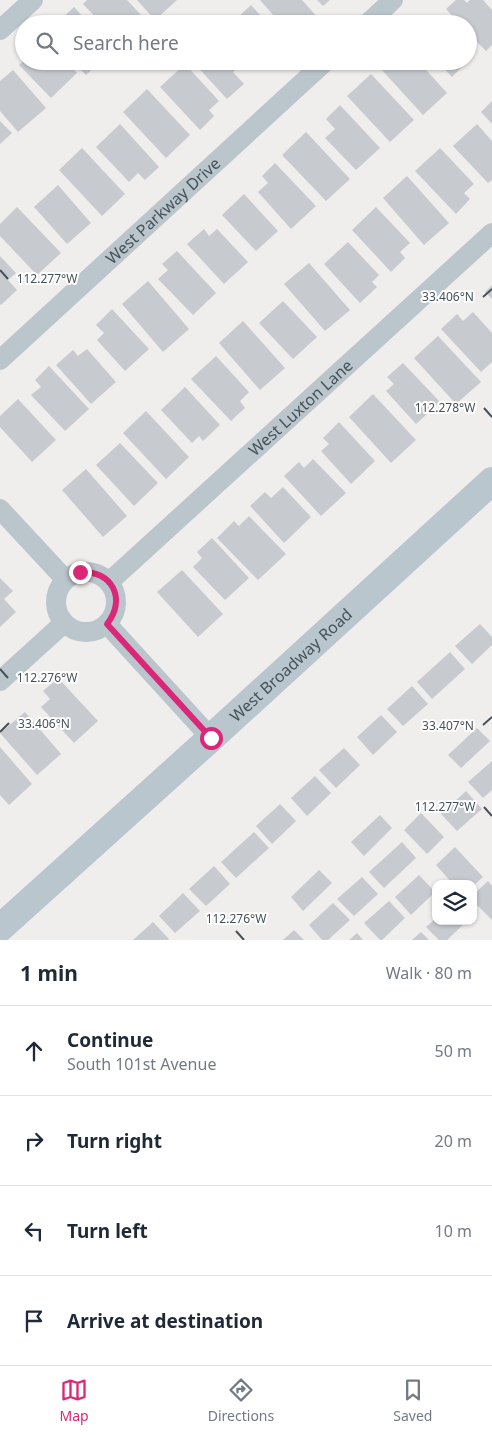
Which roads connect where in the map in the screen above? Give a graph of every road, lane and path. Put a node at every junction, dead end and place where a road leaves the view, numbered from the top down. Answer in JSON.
{"nodes":[{"id":1,"x":32,"y":0,"type":"edge"},
{"id":2,"x":393,"y":0,"type":"edge"},
{"id":3,"x":16,"y":15,"type":"edge"},
{"id":4,"x":377,"y":15,"type":"edge"},
{"id":5,"x":15,"y":16,"type":"edge"},
{"id":6,"x":0,"y":30,"type":"edge"},
{"id":7,"x":316,"y":70,"type":"edge"},
{"id":8,"x":492,"y":234,"type":"edge"},
{"id":9,"x":0,"y":360,"type":"edge"},
{"id":10,"x":492,"y":481,"type":"edge"},
{"id":11,"x":0,"y":509,"type":"edge"},
{"id":12,"x":65,"y":579,"type":"junction"},
{"id":13,"x":109,"y":582,"type":"junction"},
{"id":14,"x":64,"y":623,"type":"junction"},
{"id":15,"x":107,"y":624,"type":"junction"},
{"id":16,"x":0,"y":681,"type":"edge"},
{"id":17,"x":211,"y":738,"type":"junction"},
{"id":18,"x":0,"y":928,"type":"edge"}],
"edges":[{"from":1,"to":3,"type":"street"},
{"from":2,"to":4,"type":"street"},
{"from":5,"to":6,"type":"street"},
{"from":7,"to":9,"type":"street","name":"West Parkway Drive"},
{"from":8,"to":13,"type":"street","name":"West Luxton Lane"},
{"from":10,"to":17,"type":"main road","name":"West Broadway Road"},
{"from":11,"to":12,"type":"street"},
{"from":12,"to":13,"type":"street"},
{"from":12,"to":14,"type":"street"},
{"from":13,"to":15,"type":"street"},
{"from":14,"to":15,"type":"street"},
{"from":14,"to":16,"type":"street"},
{"from":15,"to":17,"type":"street"},
{"from":17,"to":18,"type":"main road","name":"West Broadway Road"}]}
